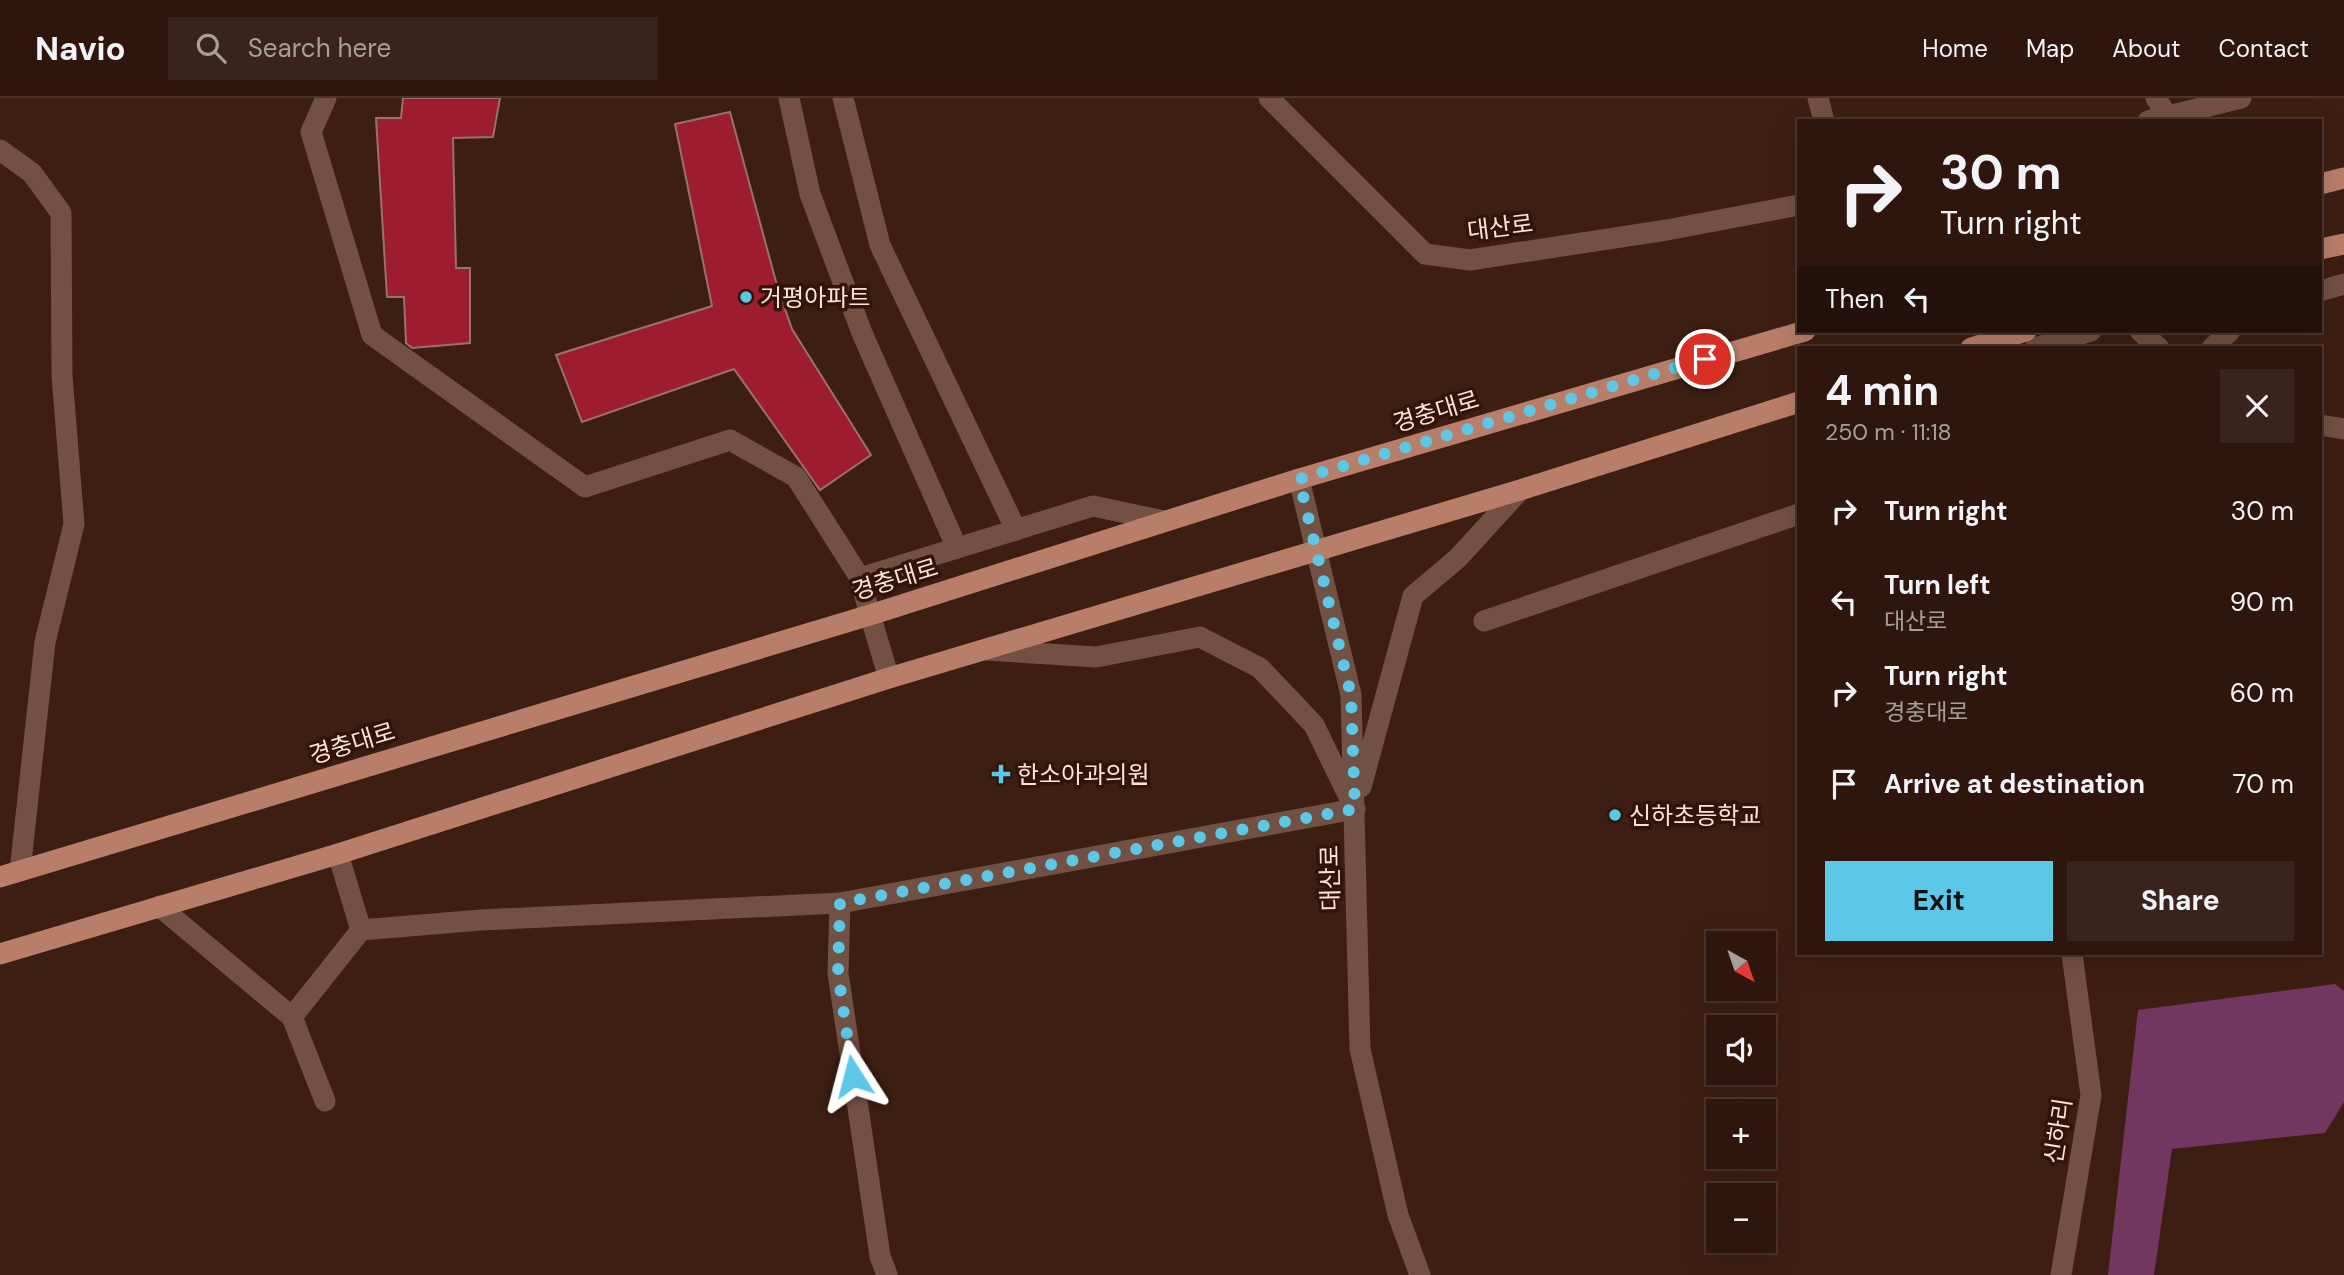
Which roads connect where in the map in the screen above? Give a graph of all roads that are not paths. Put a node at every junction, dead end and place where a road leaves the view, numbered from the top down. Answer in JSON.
{"nodes":[{"id":1,"x":326,"y":98,"type":"edge"},
{"id":2,"x":789,"y":98,"type":"edge"},
{"id":3,"x":843,"y":98,"type":"edge"},
{"id":4,"x":1269,"y":98,"type":"edge"},
{"id":5,"x":1818,"y":98,"type":"edge"},
{"id":6,"x":2241,"y":98,"type":"edge"},
{"id":7,"x":2157,"y":112,"type":"edge"},
{"id":8,"x":1823,"y":119,"type":"edge"},
{"id":9,"x":0,"y":150,"type":"edge"},
{"id":10,"x":2344,"y":178,"type":"edge"},
{"id":11,"x":2322,"y":184,"type":"edge"},
{"id":12,"x":1797,"y":205,"type":"edge"},
{"id":13,"x":2344,"y":244,"type":"edge"},
{"id":14,"x":2322,"y":250,"type":"edge"},
{"id":15,"x":2344,"y":284,"type":"edge"},
{"id":16,"x":2322,"y":290,"type":"edge"},
{"id":17,"x":1798,"y":333,"type":"edge"},
{"id":18,"x":2019,"y":333,"type":"edge"},
{"id":19,"x":2084,"y":333,"type":"edge"},
{"id":20,"x":2142,"y":333,"type":"edge"},
{"id":21,"x":2228,"y":333,"type":"edge"},
{"id":22,"x":1977,"y":346,"type":"edge"},
{"id":23,"x":2042,"y":346,"type":"edge"},
{"id":24,"x":2157,"y":346,"type":"edge"},
{"id":25,"x":2214,"y":346,"type":"edge"},
{"id":26,"x":1797,"y":403,"type":"edge"},
{"id":27,"x":2322,"y":425,"type":"edge"},
{"id":28,"x":2344,"y":429,"type":"edge"},
{"id":29,"x":1299,"y":479,"type":"junction"},
{"id":30,"x":1520,"y":490,"type":"junction"},
{"id":31,"x":1797,"y":515,"type":"edge"},
{"id":32,"x":1164,"y":521,"type":"junction"},
{"id":33,"x":1016,"y":530,"type":"junction"},
{"id":34,"x":957,"y":548,"type":"junction"},
{"id":35,"x":1318,"y":551,"type":"junction"},
{"id":36,"x":860,"y":578,"type":"junction"},
{"id":37,"x":870,"y":615,"type":"junction"},
{"id":38,"x":1484,"y":621,"type":"dead end"},
{"id":39,"x":984,"y":650,"type":"junction"},
{"id":40,"x":888,"y":678,"type":"junction"},
{"id":41,"x":1355,"y":809,"type":"junction"},
{"id":42,"x":338,"y":854,"type":"junction"},
{"id":43,"x":10,"y":874,"type":"edge"},
{"id":44,"x":840,"y":903,"type":"junction"},
{"id":45,"x":159,"y":906,"type":"junction"},
{"id":46,"x":361,"y":930,"type":"junction"},
{"id":47,"x":0,"y":954,"type":"edge"},
{"id":48,"x":2072,"y":955,"type":"edge"},
{"id":49,"x":292,"y":1017,"type":"junction"},
{"id":50,"x":325,"y":1101,"type":"dead end"},
{"id":51,"x":887,"y":1275,"type":"edge"},
{"id":52,"x":1420,"y":1275,"type":"edge"},
{"id":53,"x":2061,"y":1275,"type":"edge"}],
"edges":[{"from":1,"to":36,"type":"street"},
{"from":2,"to":34,"type":"street"},
{"from":3,"to":33,"type":"street"},
{"from":4,"to":12,"type":"street","name":"대산로"},
{"from":5,"to":8,"type":"street"},
{"from":6,"to":7,"type":"street"},
{"from":9,"to":43,"type":"street"},
{"from":10,"to":11,"type":"main road"},
{"from":13,"to":14,"type":"main road"},
{"from":15,"to":16,"type":"street"},
{"from":17,"to":29,"type":"main road","name":"경충대로"},
{"from":18,"to":22,"type":"main road"},
{"from":19,"to":23,"type":"street"},
{"from":20,"to":24,"type":"street"},
{"from":21,"to":25,"type":"street"},
{"from":26,"to":30,"type":"main road"},
{"from":27,"to":28,"type":"street"},
{"from":29,"to":32,"type":"main road","name":"경충대로"},
{"from":29,"to":35,"type":"street","name":"대산로"},
{"from":30,"to":35,"type":"main road"},
{"from":30,"to":41,"type":"street"},
{"from":31,"to":38,"type":"street"},
{"from":32,"to":33,"type":"street"},
{"from":32,"to":37,"type":"main road","name":"경충대로"},
{"from":33,"to":34,"type":"street"},
{"from":34,"to":36,"type":"street"},
{"from":35,"to":39,"type":"main road"},
{"from":35,"to":41,"type":"street","name":"대산로"},
{"from":36,"to":37,"type":"street"},
{"from":37,"to":40,"type":"street"},
{"from":37,"to":43,"type":"main road","name":"경충대로"},
{"from":39,"to":40,"type":"main road"},
{"from":39,"to":41,"type":"street"},
{"from":40,"to":42,"type":"main road"},
{"from":41,"to":44,"type":"street"},
{"from":41,"to":52,"type":"street","name":"대산로"},
{"from":42,"to":45,"type":"main road"},
{"from":42,"to":46,"type":"street"},
{"from":44,"to":46,"type":"street"},
{"from":44,"to":51,"type":"street"},
{"from":45,"to":47,"type":"main road"},
{"from":45,"to":49,"type":"street"},
{"from":46,"to":49,"type":"street"},
{"from":48,"to":53,"type":"street","name":"신하리"},
{"from":49,"to":50,"type":"street"}]}
